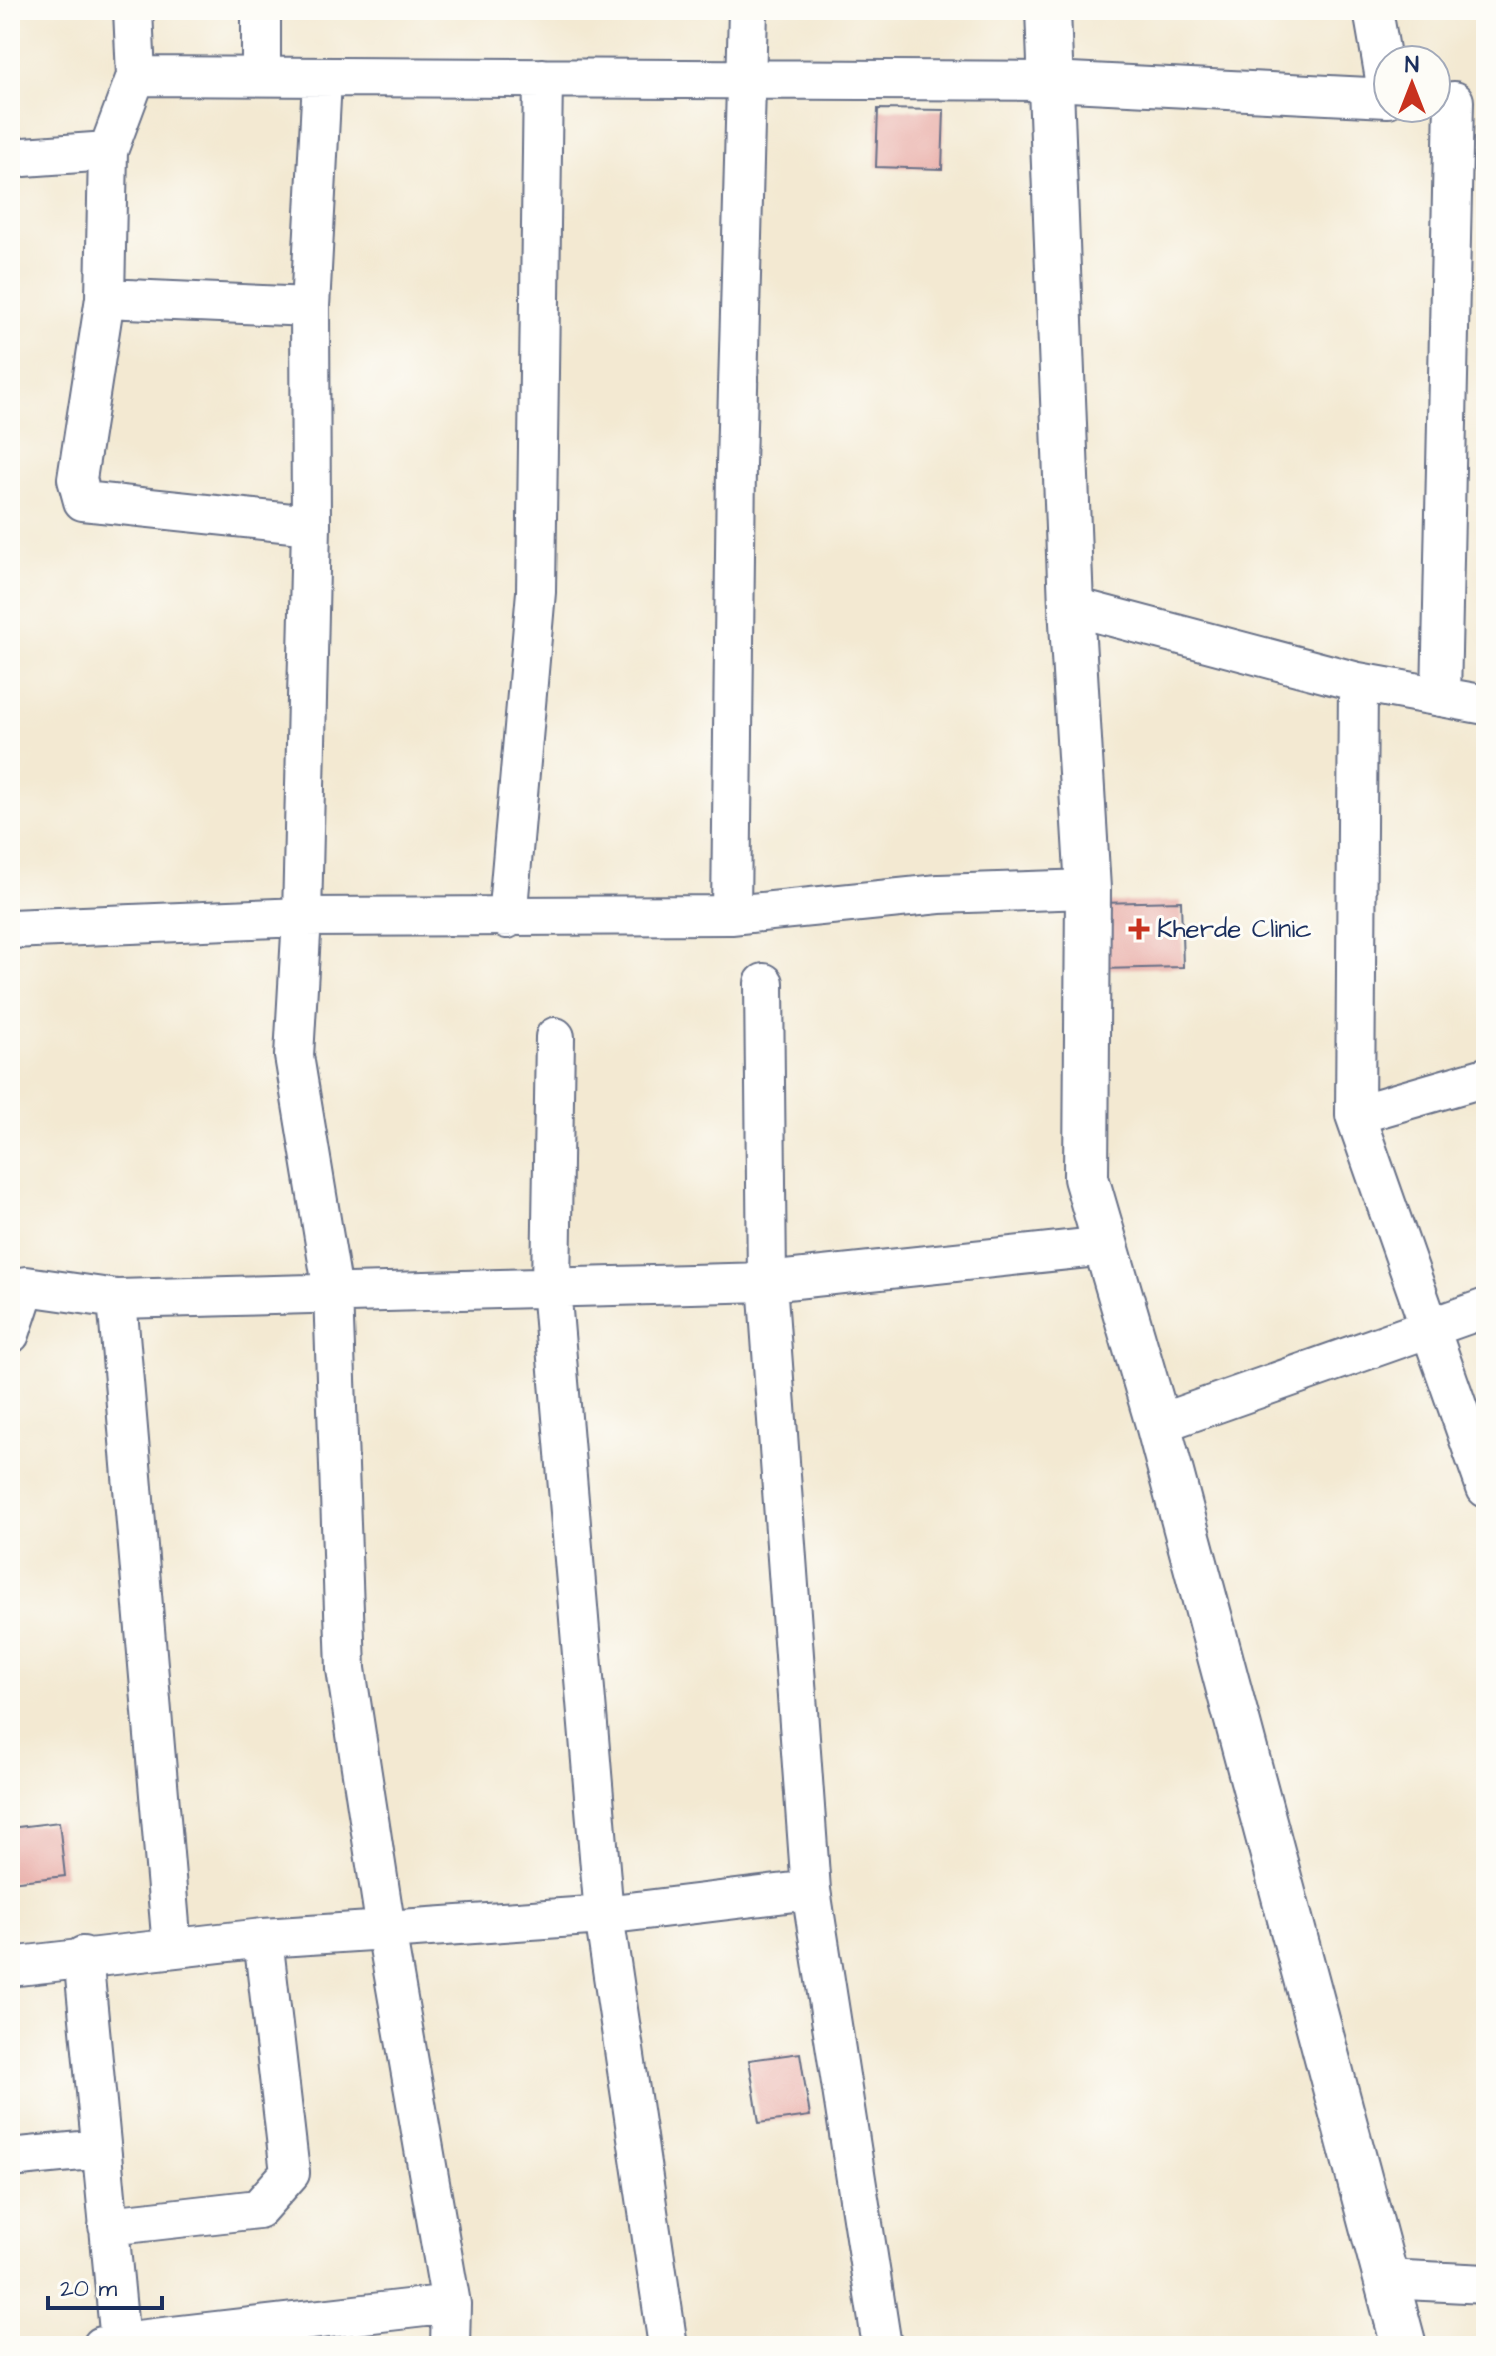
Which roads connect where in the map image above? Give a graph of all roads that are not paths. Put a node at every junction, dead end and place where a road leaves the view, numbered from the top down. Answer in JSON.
{"nodes":[{"id":1,"x":133,"y":10,"type":"edge"},
{"id":2,"x":261,"y":10,"type":"edge"},
{"id":3,"x":748,"y":10,"type":"edge"},
{"id":4,"x":1048,"y":10,"type":"edge"},
{"id":5,"x":1373,"y":10,"type":"edge"},
{"id":6,"x":1379,"y":44,"type":"edge"},
{"id":7,"x":136,"y":76,"type":"junction"},
{"id":8,"x":261,"y":76,"type":"junction"},
{"id":9,"x":747,"y":77,"type":"junction"},
{"id":10,"x":543,"y":78,"type":"junction"},
{"id":11,"x":322,"y":80,"type":"junction"},
{"id":12,"x":1050,"y":81,"type":"junction"},
{"id":13,"x":1372,"y":96,"type":"edge"},
{"id":14,"x":1459,"y":101,"type":"edge"},
{"id":15,"x":108,"y":151,"type":"junction"},
{"id":16,"x":10,"y":158,"type":"edge"},
{"id":17,"x":105,"y":298,"type":"junction"},
{"id":18,"x":310,"y":307,"type":"junction"},
{"id":19,"x":311,"y":525,"type":"junction"},
{"id":20,"x":1071,"y":606,"type":"junction"},
{"id":21,"x":1358,"y":682,"type":"junction"},
{"id":22,"x":1441,"y":697,"type":"junction"},
{"id":23,"x":1486,"y":705,"type":"edge"},
{"id":24,"x":1088,"y":889,"type":"junction"},
{"id":25,"x":731,"y":915,"type":"junction"},
{"id":26,"x":302,"y":917,"type":"junction"},
{"id":27,"x":507,"y":919,"type":"junction"},
{"id":28,"x":10,"y":929,"type":"edge"},
{"id":29,"x":764,"y":983,"type":"dead end"},
{"id":30,"x":555,"y":1037,"type":"dead end"},
{"id":31,"x":1486,"y":1077,"type":"edge"},
{"id":32,"x":1355,"y":1115,"type":"junction"},
{"id":33,"x":1106,"y":1246,"type":"junction"},
{"id":34,"x":767,"y":1282,"type":"junction"},
{"id":35,"x":551,"y":1287,"type":"junction"},
{"id":36,"x":333,"y":1292,"type":"junction"},
{"id":37,"x":117,"y":1299,"type":"junction"},
{"id":38,"x":1486,"y":1308,"type":"edge"},
{"id":39,"x":1430,"y":1326,"type":"junction"},
{"id":40,"x":10,"y":1334,"type":"edge"},
{"id":41,"x":1158,"y":1424,"type":"junction"},
{"id":42,"x":1486,"y":1488,"type":"edge"},
{"id":43,"x":811,"y":1890,"type":"junction"},
{"id":44,"x":604,"y":1915,"type":"junction"},
{"id":45,"x":386,"y":1930,"type":"junction"},
{"id":46,"x":263,"y":1938,"type":"junction"},
{"id":47,"x":172,"y":1948,"type":"junction"},
{"id":48,"x":83,"y":1956,"type":"junction"},
{"id":49,"x":10,"y":1967,"type":"edge"},
{"id":50,"x":101,"y":2149,"type":"junction"},
{"id":51,"x":10,"y":2158,"type":"edge"},
{"id":52,"x":108,"y":2226,"type":"junction"},
{"id":53,"x":1385,"y":2279,"type":"junction"},
{"id":54,"x":1486,"y":2284,"type":"edge"},
{"id":55,"x":451,"y":2304,"type":"junction"},
{"id":56,"x":114,"y":2345,"type":"edge"},
{"id":57,"x":1402,"y":2345,"type":"edge"},
{"id":58,"x":450,"y":2346,"type":"edge"},
{"id":59,"x":668,"y":2346,"type":"edge"},
{"id":60,"x":882,"y":2346,"type":"edge"}],
"edges":[{"from":1,"to":7,"type":"street"},
{"from":2,"to":8,"type":"street"},
{"from":3,"to":9,"type":"street"},
{"from":4,"to":12,"type":"main road"},
{"from":5,"to":6,"type":"street"},
{"from":7,"to":8,"type":"street"},
{"from":7,"to":15,"type":"street"},
{"from":8,"to":11,"type":"street"},
{"from":9,"to":10,"type":"street"},
{"from":9,"to":12,"type":"street"},
{"from":9,"to":25,"type":"street"},
{"from":10,"to":11,"type":"street"},
{"from":10,"to":27,"type":"street"},
{"from":11,"to":18,"type":"street"},
{"from":12,"to":13,"type":"street"},
{"from":12,"to":20,"type":"main road"},
{"from":14,"to":22,"type":"street"},
{"from":15,"to":16,"type":"street"},
{"from":15,"to":17,"type":"street"},
{"from":17,"to":18,"type":"street"},
{"from":17,"to":19,"type":"street"},
{"from":18,"to":19,"type":"street"},
{"from":19,"to":26,"type":"street"},
{"from":20,"to":21,"type":"street"},
{"from":20,"to":24,"type":"main road"},
{"from":21,"to":22,"type":"street"},
{"from":21,"to":32,"type":"street"},
{"from":22,"to":23,"type":"street"},
{"from":24,"to":25,"type":"street"},
{"from":24,"to":33,"type":"main road"},
{"from":25,"to":27,"type":"street"},
{"from":26,"to":27,"type":"street"},
{"from":26,"to":28,"type":"street"},
{"from":26,"to":36,"type":"street"},
{"from":29,"to":34,"type":"street"},
{"from":30,"to":35,"type":"street"},
{"from":31,"to":32,"type":"street"},
{"from":32,"to":39,"type":"street"},
{"from":33,"to":34,"type":"street"},
{"from":33,"to":41,"type":"main road"},
{"from":34,"to":35,"type":"street"},
{"from":34,"to":43,"type":"street"},
{"from":35,"to":36,"type":"street"},
{"from":35,"to":44,"type":"street"},
{"from":36,"to":37,"type":"street"},
{"from":36,"to":45,"type":"street"},
{"from":37,"to":40,"type":"street"},
{"from":37,"to":47,"type":"street"},
{"from":38,"to":39,"type":"street"},
{"from":39,"to":41,"type":"street"},
{"from":39,"to":42,"type":"street"},
{"from":41,"to":53,"type":"main road"},
{"from":43,"to":44,"type":"street"},
{"from":43,"to":60,"type":"street"},
{"from":44,"to":45,"type":"street"},
{"from":44,"to":59,"type":"street"},
{"from":45,"to":46,"type":"street"},
{"from":45,"to":55,"type":"street"},
{"from":46,"to":47,"type":"street"},
{"from":46,"to":52,"type":"street"},
{"from":47,"to":48,"type":"street"},
{"from":48,"to":49,"type":"street"},
{"from":48,"to":50,"type":"street"},
{"from":50,"to":51,"type":"street"},
{"from":50,"to":52,"type":"street"},
{"from":52,"to":56,"type":"street"},
{"from":53,"to":54,"type":"street"},
{"from":53,"to":57,"type":"main road"},
{"from":55,"to":56,"type":"street"},
{"from":55,"to":58,"type":"street"}]}
